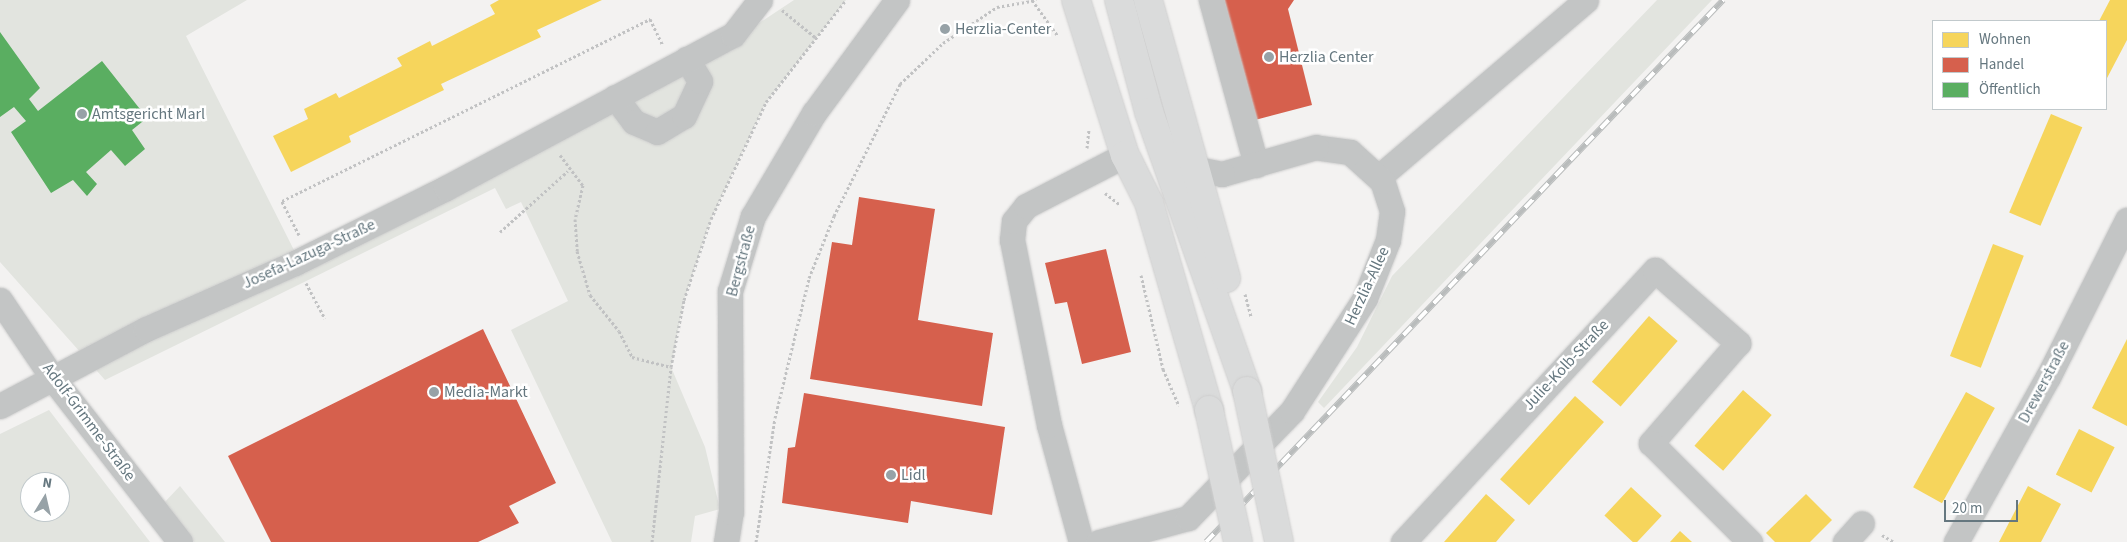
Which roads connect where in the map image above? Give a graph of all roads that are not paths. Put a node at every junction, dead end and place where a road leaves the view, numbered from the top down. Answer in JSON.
{"nodes":[{"id":1,"x":917,"y":0,"type":"edge"},
{"id":2,"x":1076,"y":0,"type":"edge"},
{"id":3,"x":1119,"y":0,"type":"edge"},
{"id":4,"x":1148,"y":0,"type":"edge"},
{"id":5,"x":1211,"y":0,"type":"edge"},
{"id":6,"x":1586,"y":0,"type":"edge"},
{"id":7,"x":769,"y":3,"type":"edge"},
{"id":8,"x":890,"y":9,"type":"edge"},
{"id":9,"x":680,"y":63,"type":"junction"},
{"id":10,"x":615,"y":97,"type":"junction"},
{"id":11,"x":1124,"y":155,"type":"junction"},
{"id":12,"x":1168,"y":162,"type":"junction"},
{"id":13,"x":1256,"y":165,"type":"junction"},
{"id":14,"x":1194,"y":169,"type":"junction"},
{"id":15,"x":1379,"y":177,"type":"junction"},
{"id":16,"x":2127,"y":220,"type":"edge"},
{"id":17,"x":0,"y":300,"type":"edge"},
{"id":18,"x":54,"y":380,"type":"junction"},
{"id":19,"x":1247,"y":392,"type":"junction"},
{"id":20,"x":0,"y":406,"type":"edge"},
{"id":21,"x":1862,"y":524,"type":"dead end"},
{"id":22,"x":180,"y":542,"type":"edge"},
{"id":23,"x":726,"y":542,"type":"edge"},
{"id":24,"x":1081,"y":542,"type":"edge"},
{"id":25,"x":1099,"y":542,"type":"edge"},
{"id":26,"x":1238,"y":542,"type":"edge"},
{"id":27,"x":1279,"y":542,"type":"edge"},
{"id":28,"x":1403,"y":542,"type":"edge"},
{"id":29,"x":1750,"y":542,"type":"edge"},
{"id":30,"x":1844,"y":542,"type":"edge"},
{"id":31,"x":1956,"y":542,"type":"edge"}],
"edges":[{"from":1,"to":8,"type":"street","name":"Bergstraße"},
{"from":2,"to":11,"type":"main road"},
{"from":3,"to":12,"type":"main road"},
{"from":4,"to":14,"type":"main road"},
{"from":5,"to":13,"type":"street"},
{"from":6,"to":15,"type":"street"},
{"from":7,"to":9,"type":"street","name":"Josefa-Lazuga-Straße"},
{"from":8,"to":23,"type":"street","name":"Bergstraße"},
{"from":9,"to":10,"type":"street","name":"Josefa-Lazuga-Straße"},
{"from":9,"to":10,"type":"street"},
{"from":10,"to":18,"type":"street","name":"Josefa-Lazuga-Straße"},
{"from":11,"to":24,"type":"street"},
{"from":11,"to":26,"type":"main road","bridge":true},
{"from":12,"to":14,"type":"street","name":"Herzlia-Allee"},
{"from":12,"to":19,"type":"main road"},
{"from":13,"to":14,"type":"street","name":"Herzlia-Allee"},
{"from":13,"to":15,"type":"street","name":"Herzlia-Allee"},
{"from":14,"to":19,"type":"main road"},
{"from":15,"to":25,"type":"street","name":"Herzlia-Allee"},
{"from":16,"to":31,"type":"street","name":"Drewerstraße"},
{"from":17,"to":18,"type":"street","name":"Adolf-Grimme-Straße"},
{"from":18,"to":20,"type":"street","name":"Josefa-Lazuga-Straße"},
{"from":18,"to":22,"type":"street","name":"Adolf-Grimme-Straße"},
{"from":19,"to":27,"type":"main road","bridge":true},
{"from":21,"to":30,"type":"street"},
{"from":28,"to":29,"type":"street","name":"Julie-Kolb-Straße"}]}
